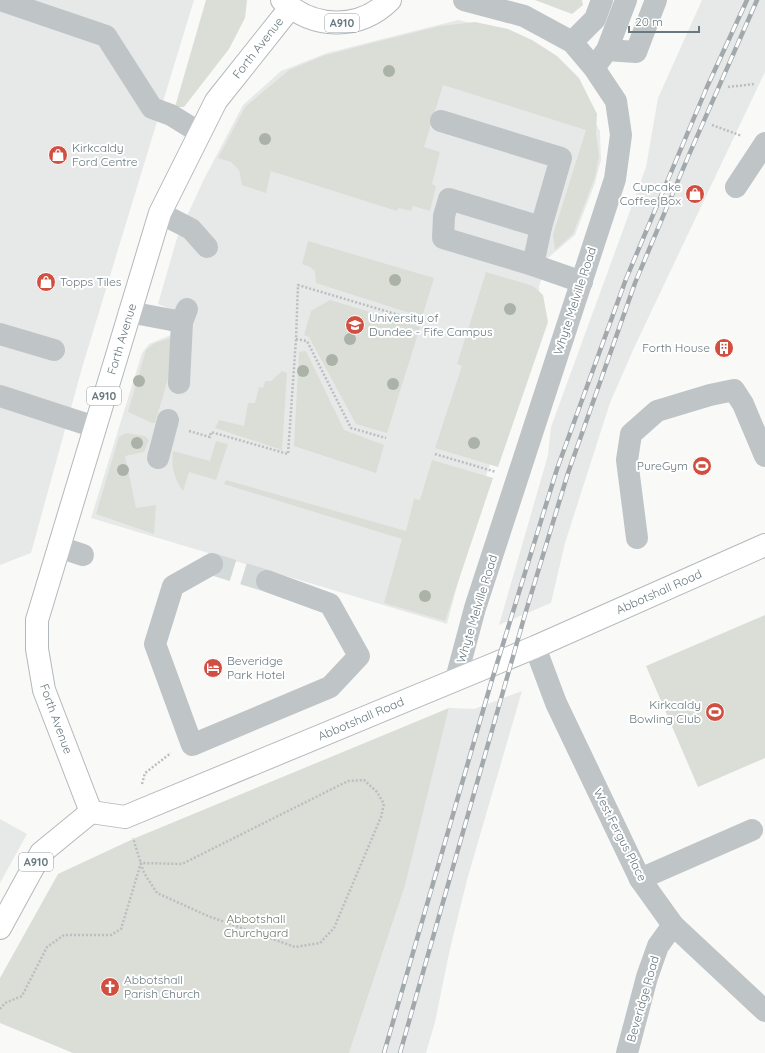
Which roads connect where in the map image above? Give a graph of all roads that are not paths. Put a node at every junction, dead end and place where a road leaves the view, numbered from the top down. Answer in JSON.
{"nodes":[{"id":1,"x":0,"y":0,"type":"edge"},
{"id":2,"x":390,"y":0,"type":"edge"},
{"id":3,"x":464,"y":0,"type":"edge"},
{"id":4,"x":602,"y":0,"type":"edge"},
{"id":5,"x":626,"y":0,"type":"edge"},
{"id":6,"x":656,"y":0,"type":"edge"},
{"id":7,"x":286,"y":4,"type":"edge"},
{"id":8,"x":572,"y":42,"type":"junction"},
{"id":9,"x":607,"y":50,"type":"junction"},
{"id":10,"x":594,"y":68,"type":"junction"},
{"id":11,"x":441,"y":121,"type":"dead end"},
{"id":12,"x":200,"y":133,"type":"junction"},
{"id":13,"x":765,"y":143,"type":"edge"},
{"id":14,"x":736,"y":187,"type":"dead end"},
{"id":15,"x":160,"y":213,"type":"junction"},
{"id":16,"x":541,"y":227,"type":"junction"},
{"id":17,"x":207,"y":247,"type":"dead end"},
{"id":18,"x":533,"y":266,"type":"junction"},
{"id":19,"x":582,"y":282,"type":"junction"},
{"id":20,"x":129,"y":312,"type":"junction"},
{"id":21,"x":0,"y":334,"type":"edge"},
{"id":22,"x":54,"y":350,"type":"dead end"},
{"id":23,"x":179,"y":383,"type":"dead end"},
{"id":24,"x":0,"y":396,"type":"edge"},
{"id":25,"x":167,"y":422,"type":"road end"},
{"id":26,"x":95,"y":427,"type":"junction"},
{"id":27,"x":765,"y":456,"type":"edge"},
{"id":28,"x":158,"y":458,"type":"dead end"},
{"id":29,"x":637,"y":538,"type":"dead end"},
{"id":30,"x":765,"y":545,"type":"edge"},
{"id":31,"x":59,"y":547,"type":"junction"},
{"id":32,"x":83,"y":555,"type":"dead end"},
{"id":33,"x":212,"y":564,"type":"tunnel mouth"},
{"id":34,"x":267,"y":582,"type":"tunnel mouth"},
{"id":35,"x":535,"y":647,"type":"junction"},
{"id":36,"x":456,"y":679,"type":"junction"},
{"id":37,"x":91,"y":812,"type":"junction"},
{"id":38,"x":752,"y":830,"type":"dead end"},
{"id":39,"x":640,"y":879,"type":"junction"},
{"id":40,"x":673,"y":925,"type":"junction"},
{"id":41,"x":0,"y":928,"type":"edge"},
{"id":42,"x":765,"y":1011,"type":"edge"},
{"id":43,"x":627,"y":1053,"type":"edge"}],
"edges":[{"from":1,"to":12,"type":"street"},
{"from":2,"to":7,"type":"main road","number":"A910"},
{"from":3,"to":8,"type":"street","name":"Whyte Melville Road"},
{"from":4,"to":8,"type":"street"},
{"from":5,"to":9,"type":"street"},
{"from":6,"to":9,"type":"street"},
{"from":7,"to":12,"type":"main road","name":"Forth Avenue","number":"A910"},
{"from":8,"to":10,"type":"street","name":"Whyte Melville Road"},
{"from":9,"to":10,"type":"street"},
{"from":10,"to":19,"type":"street","name":"Whyte Melville Road"},
{"from":11,"to":16,"type":"street"},
{"from":12,"to":15,"type":"main road","name":"Forth Avenue","number":"A910"},
{"from":13,"to":14,"type":"street"},
{"from":15,"to":17,"type":"street"},
{"from":15,"to":20,"type":"main road","name":"Forth Avenue","number":"A910"},
{"from":16,"to":18,"type":"street"},
{"from":16,"to":18,"type":"street"},
{"from":18,"to":19,"type":"street"},
{"from":19,"to":36,"type":"street","name":"Whyte Melville Road"},
{"from":20,"to":23,"type":"street"},
{"from":20,"to":26,"type":"main road","name":"Forth Avenue","number":"A910"},
{"from":21,"to":22,"type":"street"},
{"from":24,"to":26,"type":"street"},
{"from":25,"to":28,"type":"street"},
{"from":26,"to":31,"type":"main road","name":"Forth Avenue","number":"A910"},
{"from":27,"to":29,"type":"street"},
{"from":30,"to":35,"type":"main road","name":"Abbotshall Road"},
{"from":31,"to":32,"type":"street"},
{"from":31,"to":37,"type":"main road","name":"Forth Avenue","number":"A910"},
{"from":33,"to":34,"type":"street"},
{"from":35,"to":36,"type":"main road","name":"Abbotshall Road"},
{"from":35,"to":39,"type":"street","name":"West Fergus Place"},
{"from":36,"to":37,"type":"main road","name":"Abbotshall Road"},
{"from":37,"to":41,"type":"main road","number":"A910"},
{"from":38,"to":39,"type":"street"},
{"from":39,"to":40,"type":"street","name":"West Fergus Place"},
{"from":40,"to":42,"type":"street","name":"West Fergus Place"},
{"from":40,"to":43,"type":"street","name":"Beveridge Road"}]}
